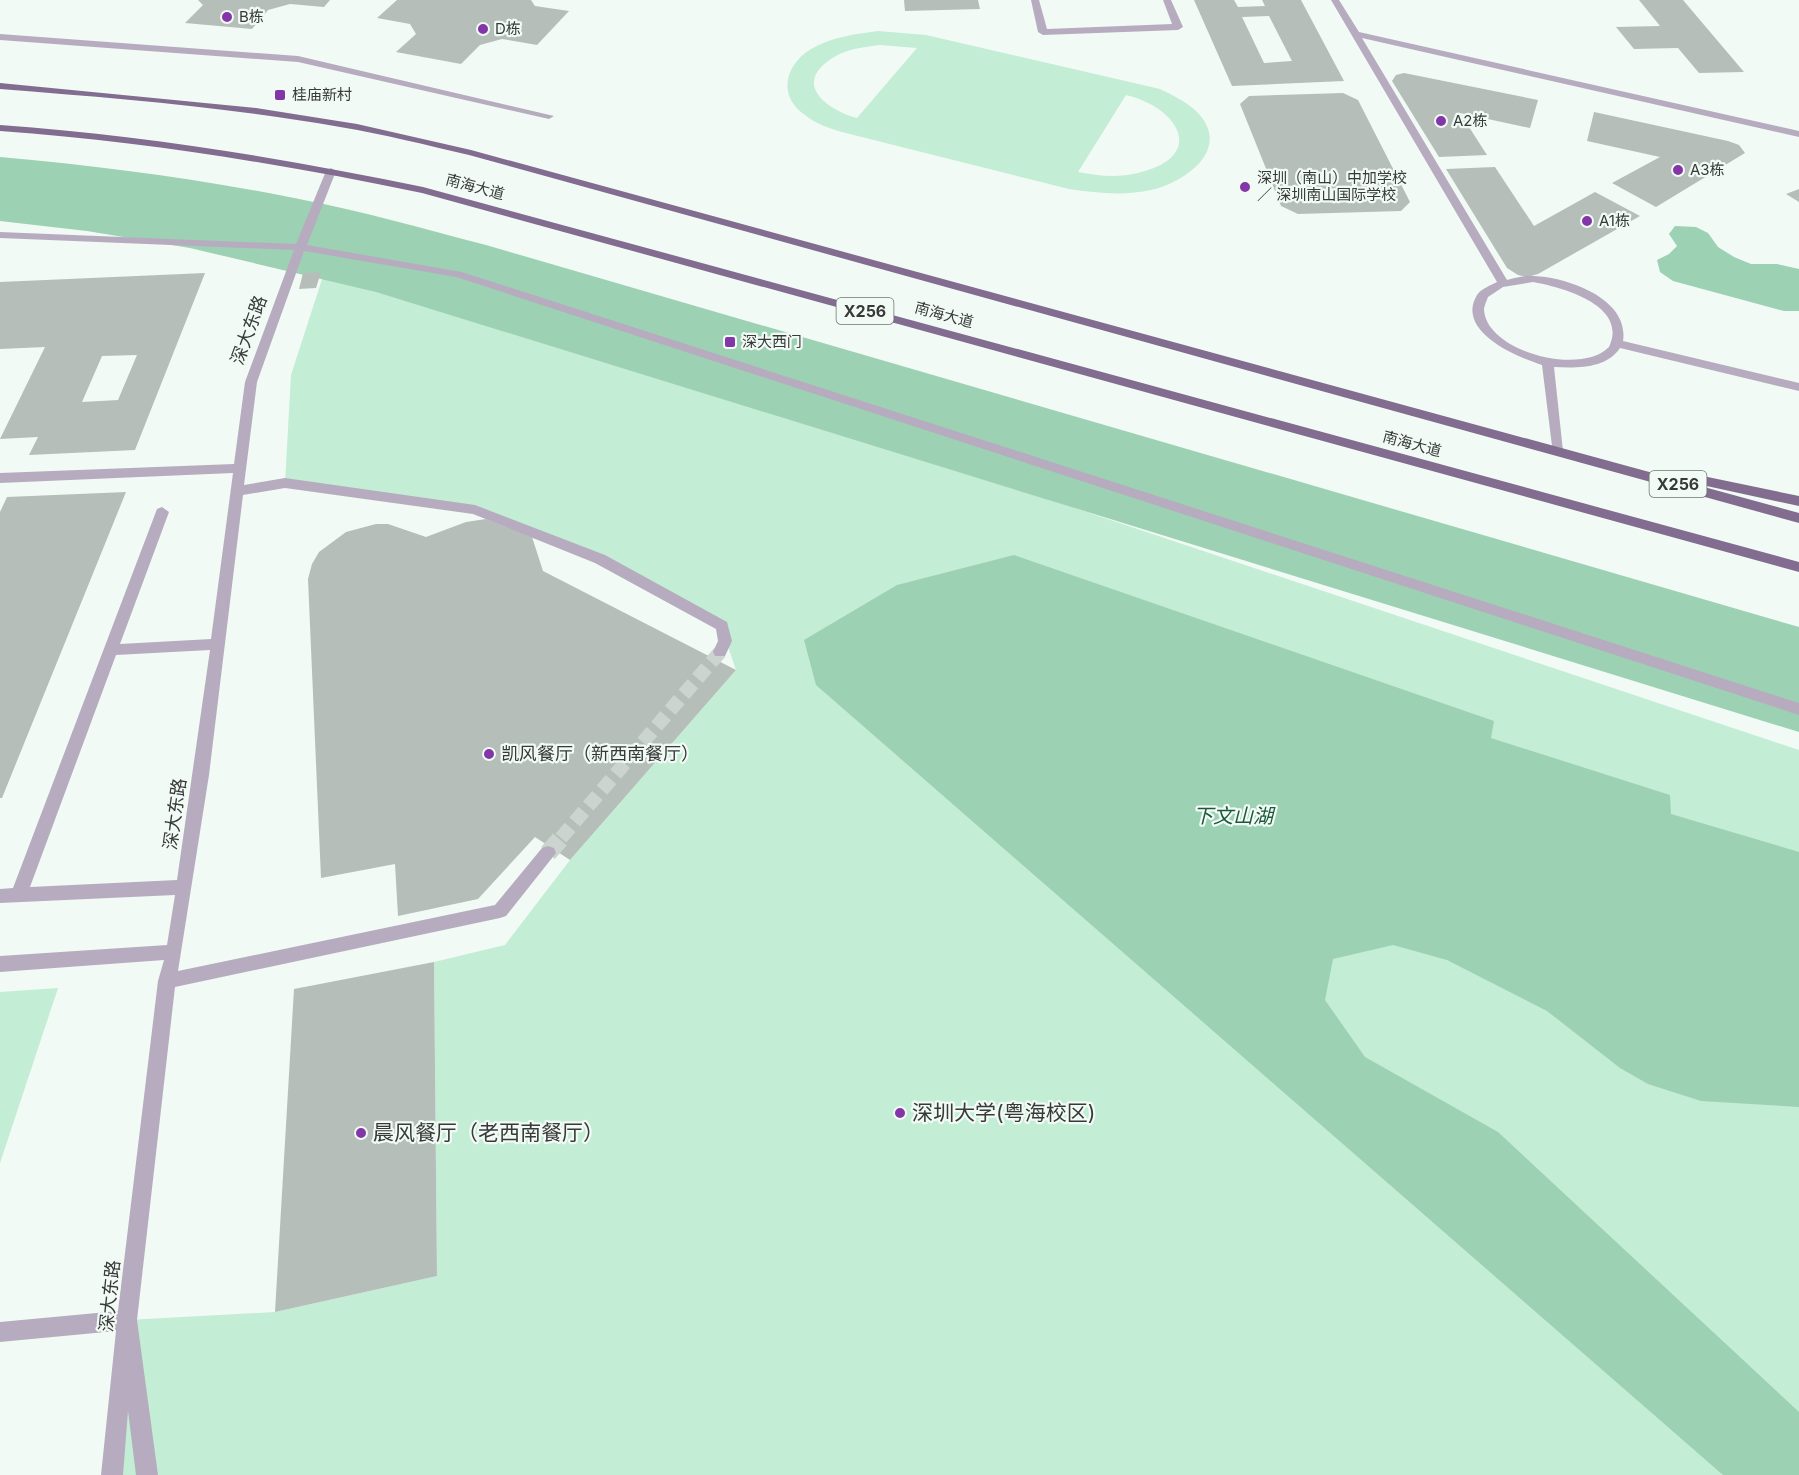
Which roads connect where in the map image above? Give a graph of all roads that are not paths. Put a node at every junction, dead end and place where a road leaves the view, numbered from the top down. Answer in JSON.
{"nodes":[{"id":1,"x":1035,"y":0,"type":"edge"},
{"id":2,"x":1167,"y":0,"type":"edge"},
{"id":3,"x":1335,"y":0,"type":"edge"},
{"id":4,"x":1355,"y":34,"type":"junction"},
{"id":5,"x":0,"y":37,"type":"edge"},
{"id":6,"x":0,"y":86,"type":"edge"},
{"id":7,"x":549,"y":116,"type":"dead end"},
{"id":8,"x":0,"y":128,"type":"edge"},
{"id":9,"x":1799,"y":134,"type":"edge"},
{"id":10,"x":331,"y":171,"type":"junction"},
{"id":11,"x":0,"y":235,"type":"edge"},
{"id":12,"x":301,"y":247,"type":"junction"},
{"id":13,"x":1503,"y":283,"type":"junction"},
{"id":14,"x":1617,"y":343,"type":"junction"},
{"id":15,"x":1548,"y":363,"type":"junction"},
{"id":16,"x":1799,"y":387,"type":"edge"},
{"id":17,"x":1557,"y":450,"type":"junction"},
{"id":18,"x":241,"y":468,"type":"junction"},
{"id":19,"x":0,"y":478,"type":"edge"},
{"id":20,"x":239,"y":491,"type":"junction"},
{"id":21,"x":1799,"y":501,"type":"edge"},
{"id":22,"x":162,"y":512,"type":"dead end"},
{"id":23,"x":1799,"y":518,"type":"edge"},
{"id":24,"x":1720,"y":546,"type":"junction"},
{"id":25,"x":1799,"y":567,"type":"edge"},
{"id":26,"x":1799,"y":573,"type":"edge"},
{"id":27,"x":218,"y":644,"type":"junction"},
{"id":28,"x":111,"y":650,"type":"junction"},
{"id":29,"x":720,"y":652,"type":"tunnel mouth"},
{"id":30,"x":1799,"y":709,"type":"edge"},
{"id":31,"x":548,"y":854,"type":"tunnel mouth"},
{"id":32,"x":184,"y":887,"type":"junction"},
{"id":33,"x":19,"y":895,"type":"junction"},
{"id":34,"x":0,"y":896,"type":"edge"},
{"id":35,"x":174,"y":952,"type":"junction"},
{"id":36,"x":0,"y":964,"type":"edge"},
{"id":37,"x":167,"y":981,"type":"junction"},
{"id":38,"x":127,"y":1320,"type":"junction"},
{"id":39,"x":0,"y":1332,"type":"edge"},
{"id":40,"x":112,"y":1475,"type":"edge"},
{"id":41,"x":147,"y":1475,"type":"edge"}],
"edges":[{"from":1,"to":2,"type":"street"},
{"from":3,"to":4,"type":"street"},
{"from":4,"to":9,"type":"street"},
{"from":4,"to":13,"type":"street"},
{"from":5,"to":7,"type":"street"},
{"from":6,"to":17,"type":"main road","name":"南海大道","number":"X256"},
{"from":8,"to":10,"type":"main road","name":"南海大道","number":"X256"},
{"from":10,"to":12,"type":"street","name":"深大东路"},
{"from":10,"to":24,"type":"main road","name":"南海大道","number":"X256"},
{"from":11,"to":12,"type":"street"},
{"from":12,"to":18,"type":"street","name":"深大东路"},
{"from":12,"to":30,"type":"street"},
{"from":13,"to":14,"type":"street"},
{"from":13,"to":15,"type":"street"},
{"from":14,"to":15,"type":"street"},
{"from":14,"to":16,"type":"street"},
{"from":15,"to":17,"type":"street"},
{"from":17,"to":21,"type":"main road"},
{"from":17,"to":23,"type":"main road","name":"南海大道","number":"X256"},
{"from":18,"to":19,"type":"street"},
{"from":18,"to":20,"type":"street","name":"深大东路"},
{"from":20,"to":27,"type":"street","name":"深大东路"},
{"from":20,"to":29,"type":"street"},
{"from":22,"to":28,"type":"street"},
{"from":24,"to":25,"type":"main road","name":"南海大道","number":"X256"},
{"from":24,"to":26,"type":"main road"},
{"from":27,"to":28,"type":"street"},
{"from":27,"to":32,"type":"street","name":"深大东路"},
{"from":28,"to":33,"type":"street"},
{"from":31,"to":37,"type":"street"},
{"from":32,"to":33,"type":"street"},
{"from":32,"to":35,"type":"street","name":"深大东路"},
{"from":33,"to":34,"type":"street"},
{"from":35,"to":36,"type":"street"},
{"from":35,"to":37,"type":"street","name":"深大东路"},
{"from":37,"to":38,"type":"street","name":"深大东路"},
{"from":38,"to":39,"type":"street"},
{"from":38,"to":40,"type":"street","name":"深大东路"},
{"from":38,"to":41,"type":"street"}]}
